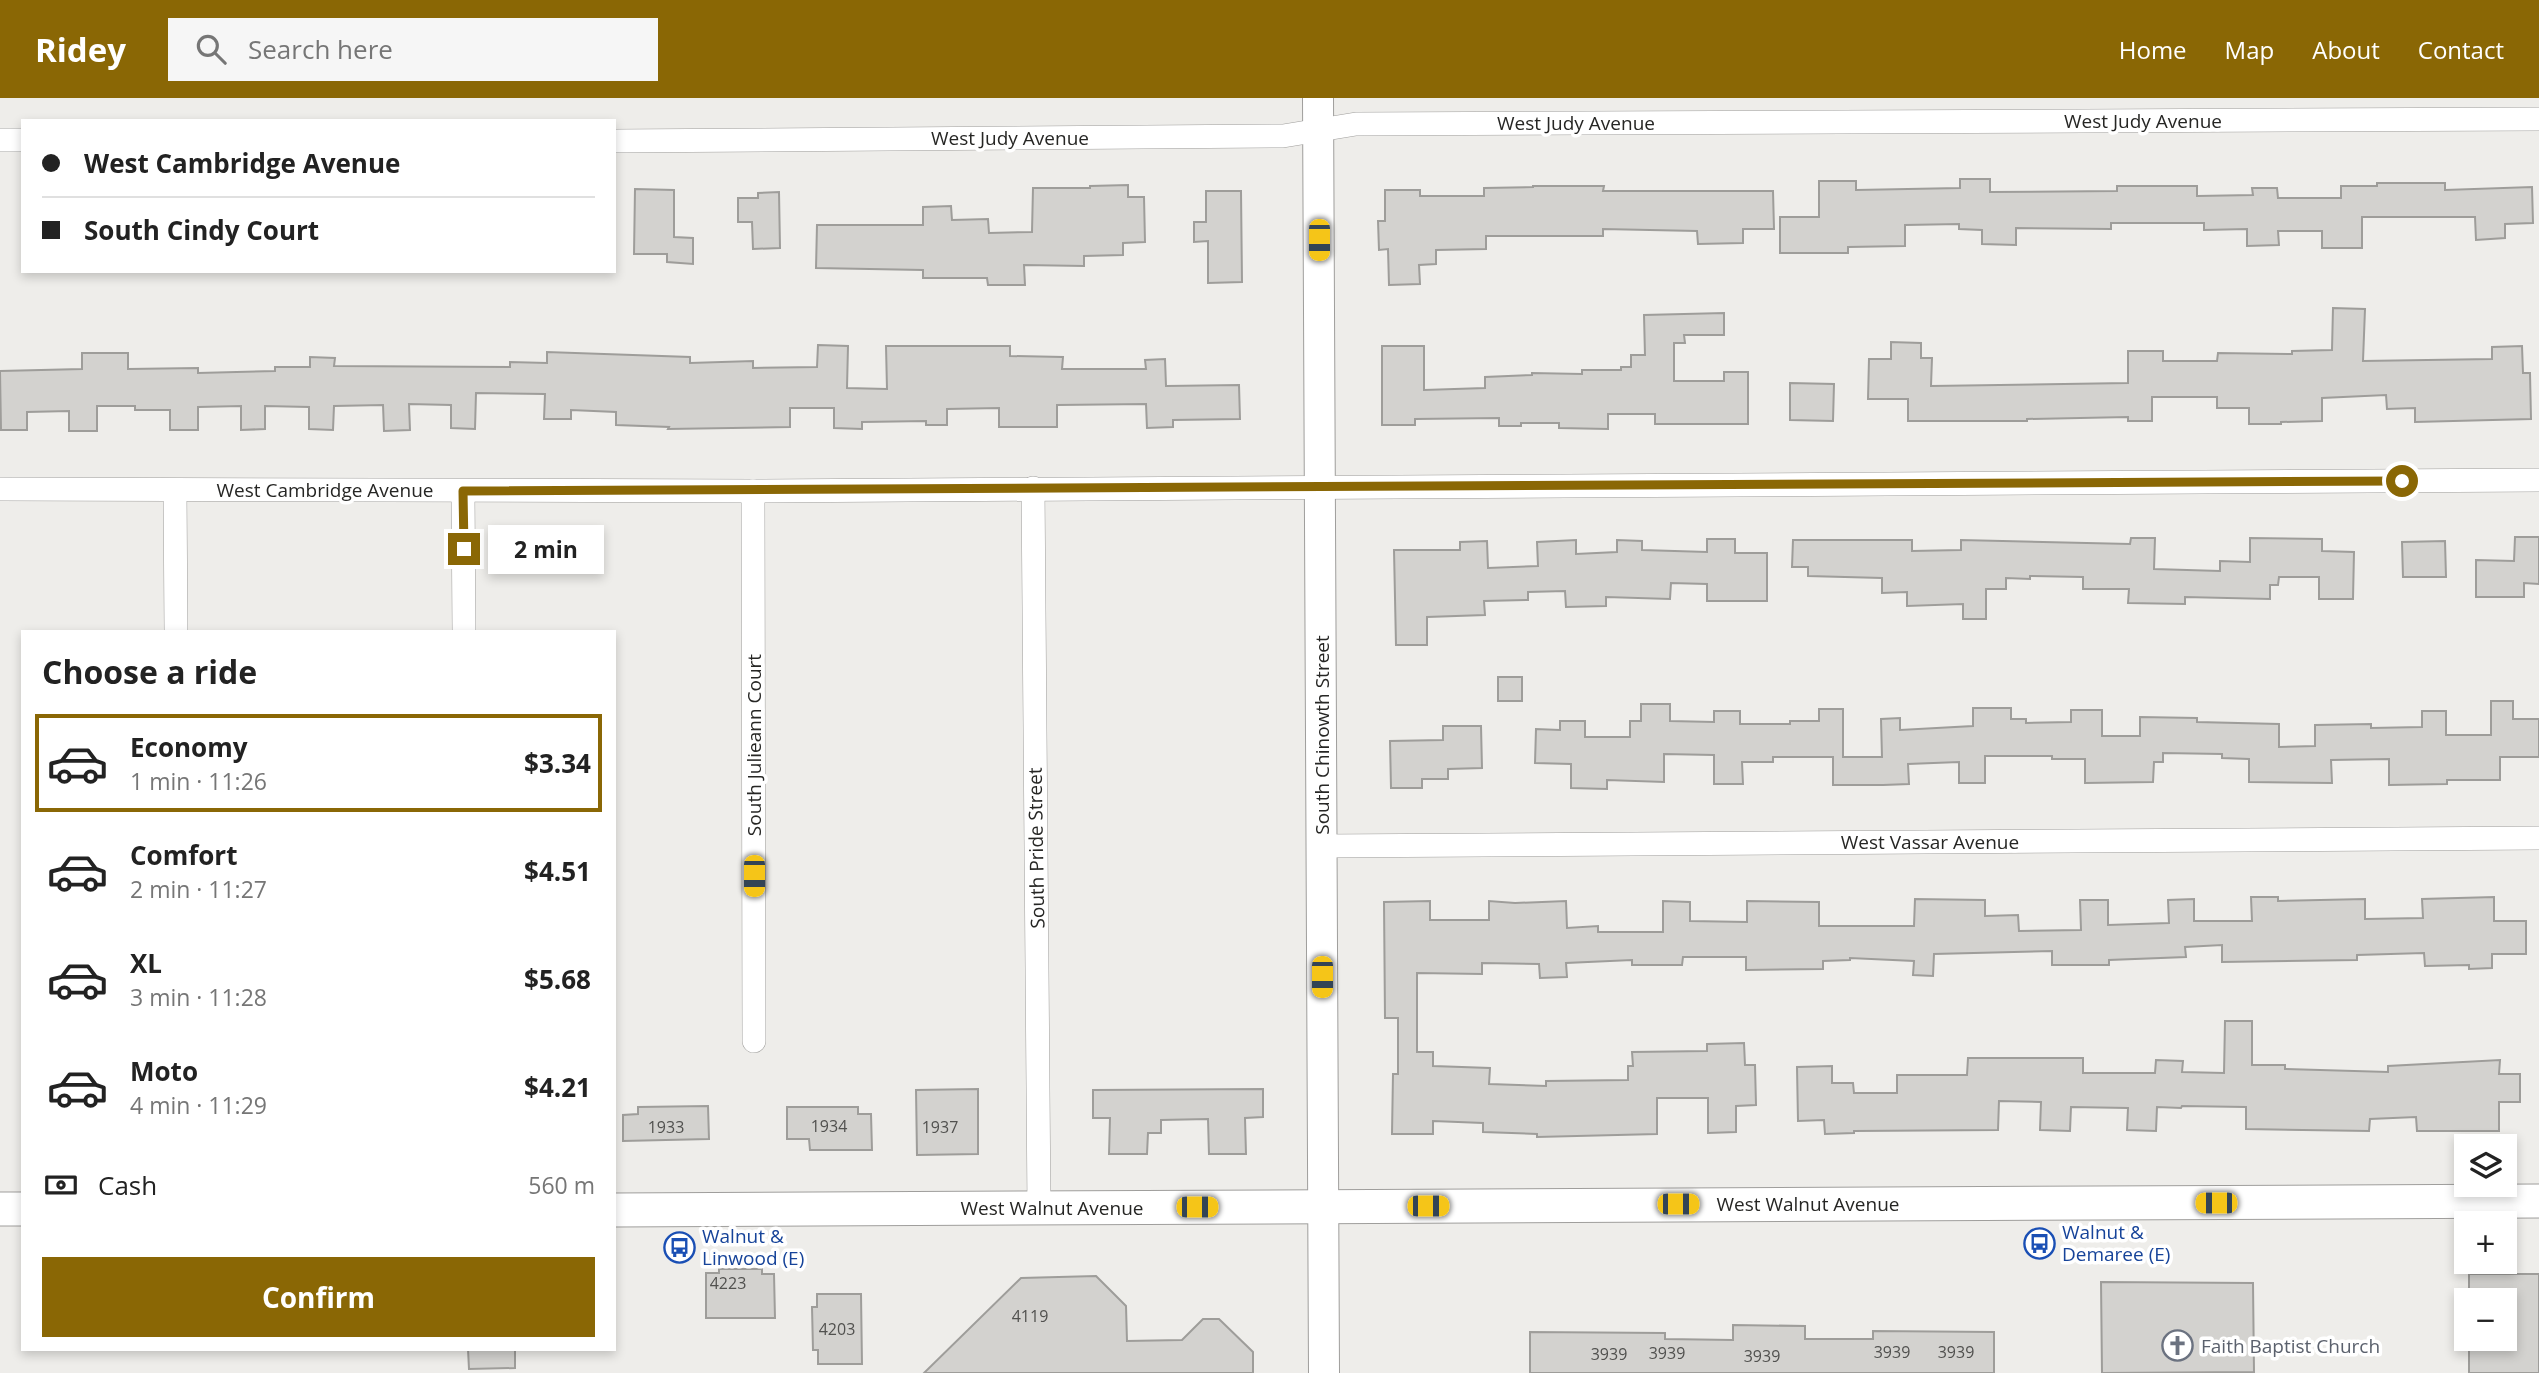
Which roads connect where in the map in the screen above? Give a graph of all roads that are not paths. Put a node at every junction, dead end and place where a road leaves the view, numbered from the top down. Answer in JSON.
{"nodes":[{"id":1,"x":1318,"y":98,"type":"edge"},
{"id":2,"x":2539,"y":119,"type":"edge"},
{"id":3,"x":1319,"y":131,"type":"junction"},
{"id":4,"x":0,"y":140,"type":"edge"},
{"id":5,"x":21,"y":140,"type":"edge"},
{"id":6,"x":616,"y":141,"type":"edge"},
{"id":7,"x":2539,"y":480,"type":"edge"},
{"id":8,"x":1321,"y":487,"type":"junction"},
{"id":9,"x":1033,"y":488,"type":"junction"},
{"id":10,"x":0,"y":489,"type":"edge"},
{"id":11,"x":175,"y":490,"type":"junction"},
{"id":12,"x":463,"y":491,"type":"junction"},
{"id":13,"x":753,"y":491,"type":"junction"},
{"id":14,"x":176,"y":630,"type":"edge"},
{"id":15,"x":464,"y":630,"type":"edge"},
{"id":16,"x":2539,"y":838,"type":"edge"},
{"id":17,"x":1322,"y":846,"type":"junction"},
{"id":18,"x":754,"y":1041,"type":"dead end"},
{"id":19,"x":2539,"y":1201,"type":"edge"},
{"id":20,"x":1323,"y":1206,"type":"junction"},
{"id":21,"x":1040,"y":1208,"type":"junction"},
{"id":22,"x":0,"y":1209,"type":"edge"},
{"id":23,"x":21,"y":1209,"type":"edge"},
{"id":24,"x":616,"y":1210,"type":"edge"},
{"id":25,"x":1324,"y":1373,"type":"edge"}],
"edges":[{"from":1,"to":3,"type":"street","name":"South Chinowth Street"},
{"from":2,"to":3,"type":"street","name":"West Judy Avenue"},
{"from":3,"to":6,"type":"street","name":"West Judy Avenue"},
{"from":3,"to":8,"type":"street","name":"South Chinowth Street"},
{"from":4,"to":5,"type":"street"},
{"from":7,"to":8,"type":"street","name":"West Cambridge Avenue"},
{"from":8,"to":9,"type":"street","name":"West Cambridge Avenue"},
{"from":8,"to":17,"type":"street","name":"South Chinowth Street"},
{"from":9,"to":13,"type":"street","name":"West Cambridge Avenue"},
{"from":9,"to":21,"type":"street","name":"South Pride Street"},
{"from":10,"to":11,"type":"street","name":"West Cambridge Avenue"},
{"from":11,"to":12,"type":"street","name":"West Cambridge Avenue"},
{"from":11,"to":14,"type":"street"},
{"from":12,"to":13,"type":"street","name":"West Cambridge Avenue"},
{"from":12,"to":15,"type":"street"},
{"from":13,"to":18,"type":"street","name":"South Julieann Court"},
{"from":16,"to":17,"type":"street","name":"West Vassar Avenue"},
{"from":17,"to":20,"type":"street","name":"South Chinowth Street"},
{"from":19,"to":20,"type":"main road","name":"West Walnut Avenue"},
{"from":20,"to":21,"type":"main road","name":"West Walnut Avenue"},
{"from":20,"to":25,"type":"street","name":"South Chinowth Street"},
{"from":21,"to":24,"type":"main road","name":"West Walnut Avenue"},
{"from":22,"to":23,"type":"main road"}]}
